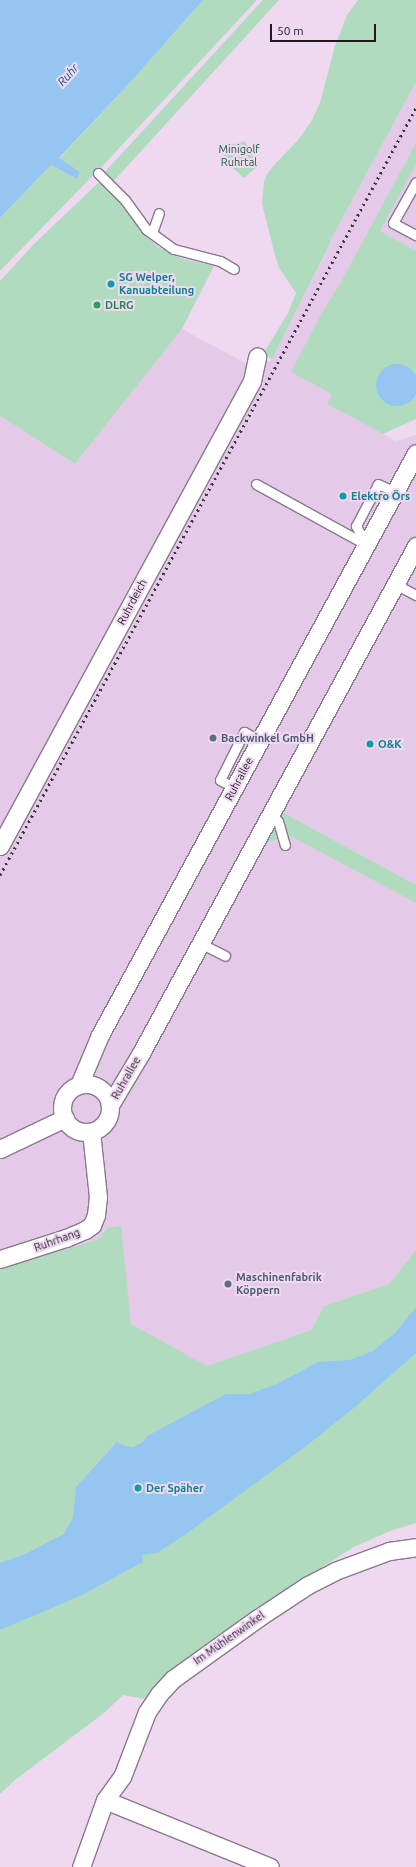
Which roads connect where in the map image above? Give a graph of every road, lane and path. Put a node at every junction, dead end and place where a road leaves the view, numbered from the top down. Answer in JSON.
{"nodes":[{"id":1,"x":98,"y":174,"type":"dead end"},
{"id":2,"x":416,"y":182,"type":"edge"},
{"id":3,"x":159,"y":213,"type":"dead end"},
{"id":4,"x":152,"y":233,"type":"junction"},
{"id":5,"x":416,"y":235,"type":"edge"},
{"id":6,"x":234,"y":269,"type":"dead end"},
{"id":7,"x":257,"y":356,"type":"dead end"},
{"id":8,"x":416,"y":453,"type":"edge"},
{"id":9,"x":256,"y":484,"type":"dead end"},
{"id":10,"x":367,"y":546,"type":"junction"},
{"id":11,"x":416,"y":546,"type":"edge"},
{"id":12,"x":395,"y":584,"type":"junction"},
{"id":13,"x":416,"y":595,"type":"edge"},
{"id":14,"x":269,"y":816,"type":"junction"},
{"id":15,"x":285,"y":845,"type":"dead end"},
{"id":16,"x":0,"y":846,"type":"edge"},
{"id":17,"x":200,"y":944,"type":"junction"},
{"id":18,"x":225,"y":956,"type":"dead end"},
{"id":19,"x":79,"y":1085,"type":"junction"},
{"id":20,"x":110,"y":1105,"type":"junction"},
{"id":21,"x":64,"y":1118,"type":"junction"},
{"id":22,"x":90,"y":1132,"type":"junction"},
{"id":23,"x":0,"y":1149,"type":"edge"},
{"id":24,"x":0,"y":1259,"type":"edge"},
{"id":25,"x":416,"y":1547,"type":"edge"},
{"id":26,"x":105,"y":1800,"type":"junction"},
{"id":27,"x":81,"y":1867,"type":"edge"},
{"id":28,"x":270,"y":1867,"type":"edge"}],
"edges":[{"from":1,"to":4,"type":"lane"},
{"from":2,"to":5,"type":"lane"},
{"from":3,"to":4,"type":"lane"},
{"from":4,"to":6,"type":"lane"},
{"from":7,"to":16,"type":"street","name":"Ruhrdeich"},
{"from":8,"to":10,"type":"street","name":"Ruhrallee"},
{"from":9,"to":10,"type":"lane"},
{"from":10,"to":19,"type":"street","name":"Ruhrallee"},
{"from":11,"to":12,"type":"street","name":"Ruhrallee"},
{"from":12,"to":13,"type":"lane"},
{"from":12,"to":14,"type":"street","name":"Ruhrallee"},
{"from":14,"to":15,"type":"lane"},
{"from":14,"to":17,"type":"street","name":"Ruhrallee"},
{"from":17,"to":18,"type":"lane"},
{"from":17,"to":20,"type":"street","name":"Ruhrallee"},
{"from":19,"to":20,"type":"street","name":"Ruhrallee"},
{"from":19,"to":21,"type":"street","name":"Ruhrallee"},
{"from":20,"to":22,"type":"street","name":"Ruhrallee"},
{"from":21,"to":22,"type":"street"},
{"from":21,"to":23,"type":"street"},
{"from":22,"to":24,"type":"street","name":"Ruhrhang"},
{"from":25,"to":26,"type":"street","name":"Im Mühlenwinkel"},
{"from":26,"to":27,"type":"street","name":"Im Mühlenwinkel"},
{"from":26,"to":28,"type":"street"}]}
